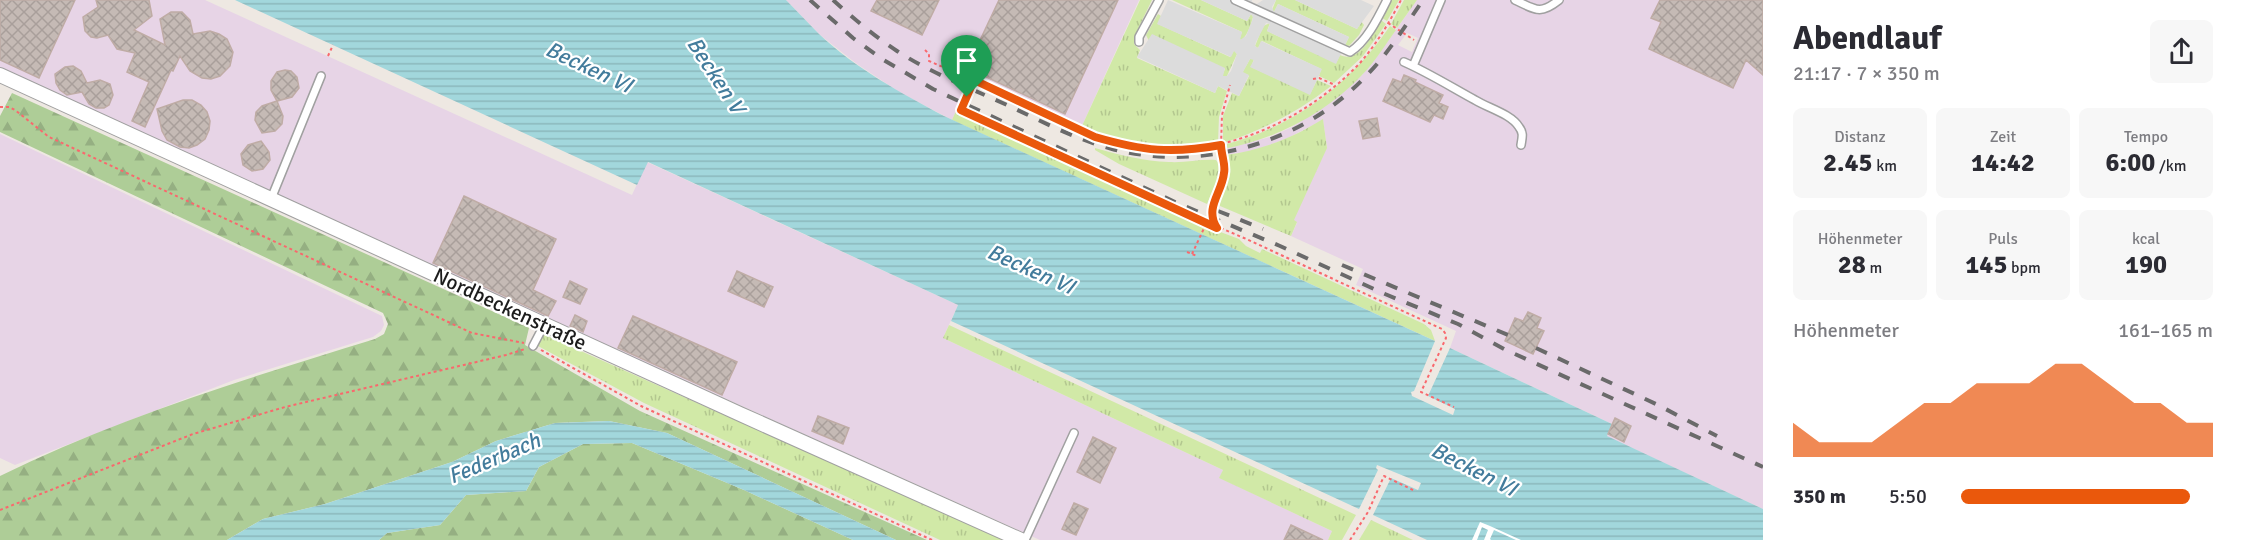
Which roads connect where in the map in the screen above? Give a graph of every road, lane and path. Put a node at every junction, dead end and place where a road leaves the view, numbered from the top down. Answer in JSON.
{"nodes":[{"id":1,"x":1159,"y":0,"type":"edge"},
{"id":2,"x":1234,"y":0,"type":"edge"},
{"id":3,"x":1387,"y":0,"type":"edge"},
{"id":4,"x":1401,"y":0,"type":"edge"},
{"id":5,"x":1441,"y":0,"type":"edge"},
{"id":6,"x":1515,"y":0,"type":"edge"},
{"id":7,"x":1559,"y":0,"type":"edge"},
{"id":8,"x":1378,"y":17,"type":"junction"},
{"id":9,"x":1389,"y":24,"type":"junction"},
{"id":10,"x":1139,"y":42,"type":"dead end"},
{"id":11,"x":1417,"y":42,"type":"dead end"},
{"id":12,"x":333,"y":45,"type":"dead end"},
{"id":13,"x":926,"y":50,"type":"dead end"},
{"id":14,"x":328,"y":56,"type":"dead end"},
{"id":15,"x":1404,"y":62,"type":"dead end"},
{"id":16,"x":1413,"y":66,"type":"junction"},
{"id":17,"x":0,"y":75,"type":"edge"},
{"id":18,"x":321,"y":76,"type":"dead end"},
{"id":19,"x":1312,"y":79,"type":"dead end"},
{"id":20,"x":974,"y":80,"type":"junction"},
{"id":21,"x":1230,"y":85,"type":"dead end"},
{"id":22,"x":1335,"y":85,"type":"junction"},
{"id":23,"x":0,"y":107,"type":"edge"},
{"id":24,"x":1221,"y":145,"type":"junction"},
{"id":25,"x":1521,"y":145,"type":"dead end"},
{"id":26,"x":271,"y":199,"type":"junction"},
{"id":27,"x":1206,"y":223,"type":"junction"},
{"id":28,"x":1217,"y":228,"type":"junction"},
{"id":29,"x":1187,"y":252,"type":"dead end"},
{"id":30,"x":1192,"y":254,"type":"junction"},
{"id":31,"x":1197,"y":256,"type":"dead end"},
{"id":32,"x":544,"y":325,"type":"junction"},
{"id":33,"x":533,"y":346,"type":"junction"},
{"id":34,"x":1454,"y":407,"type":"dead end"},
{"id":35,"x":1074,"y":433,"type":"dead end"},
{"id":36,"x":1416,"y":491,"type":"dead end"},
{"id":37,"x":0,"y":510,"type":"edge"},
{"id":38,"x":932,"y":540,"type":"edge"},
{"id":39,"x":1023,"y":540,"type":"edge"},
{"id":40,"x":1350,"y":540,"type":"edge"}],
"edges":[{"from":1,"to":10,"type":"lane"},
{"from":2,"to":8,"type":"lane"},
{"from":3,"to":8,"type":"lane"},
{"from":4,"to":9,"type":"path"},
{"from":5,"to":16,"type":"lane"},
{"from":6,"to":7,"type":"lane"},
{"from":8,"to":9,"type":"path"},
{"from":9,"to":11,"type":"path"},
{"from":9,"to":22,"type":"path"},
{"from":12,"to":14,"type":"path"},
{"from":13,"to":20,"type":"path"},
{"from":15,"to":16,"type":"lane"},
{"from":16,"to":25,"type":"lane"},
{"from":17,"to":26,"type":"street","name":"Nordbeckenstraße"},
{"from":18,"to":26,"type":"lane"},
{"from":19,"to":22,"type":"path"},
{"from":20,"to":24,"type":"path"},
{"from":20,"to":27,"type":"path"},
{"from":21,"to":24,"type":"path"},
{"from":22,"to":24,"type":"path"},
{"from":23,"to":33,"type":"path"},
{"from":24,"to":28,"type":"path"},
{"from":26,"to":32,"type":"street","name":"Nordbeckenstraße"},
{"from":27,"to":28,"type":"path"},
{"from":27,"to":30,"type":"path"},
{"from":28,"to":34,"type":"path"},
{"from":29,"to":30,"type":"path"},
{"from":30,"to":31,"type":"path"},
{"from":32,"to":33,"type":"lane"},
{"from":32,"to":39,"type":"street","name":"Nordbeckenstraße"},
{"from":33,"to":37,"type":"path"},
{"from":33,"to":38,"type":"path"},
{"from":35,"to":39,"type":"lane"},
{"from":36,"to":40,"type":"path"}]}
